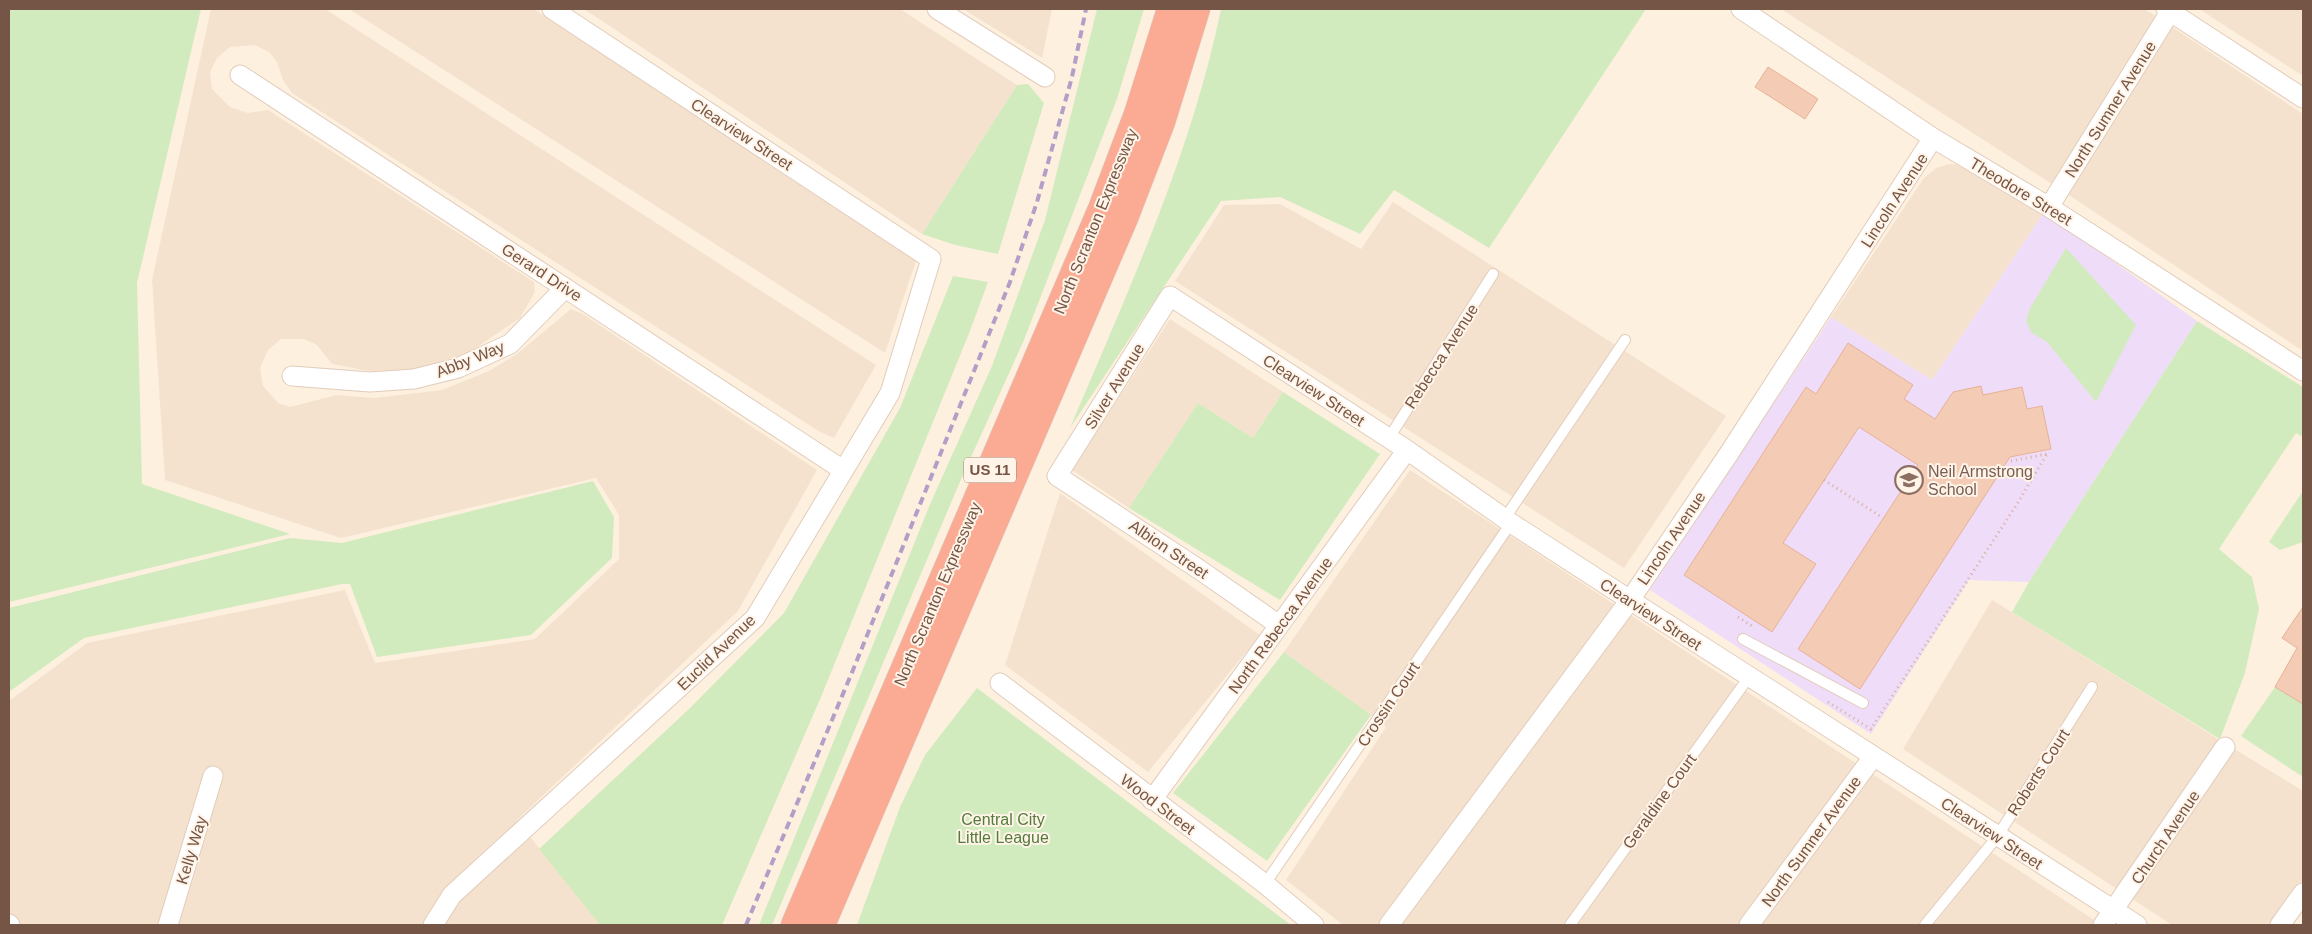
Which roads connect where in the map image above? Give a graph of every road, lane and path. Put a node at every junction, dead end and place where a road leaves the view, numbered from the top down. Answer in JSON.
{"nodes":[{"id":1,"x":552,"y":9,"type":"edge"},
{"id":2,"x":937,"y":9,"type":"edge"},
{"id":3,"x":1171,"y":9,"type":"edge"},
{"id":4,"x":1196,"y":9,"type":"edge"},
{"id":5,"x":1741,"y":9,"type":"edge"},
{"id":6,"x":2168,"y":10,"type":"edge"},
{"id":7,"x":240,"y":75,"type":"dead end"},
{"id":8,"x":1045,"y":77,"type":"dead end"},
{"id":9,"x":2303,"y":98,"type":"edge"},
{"id":10,"x":1934,"y":138,"type":"junction"},
{"id":11,"x":2049,"y":207,"type":"junction"},
{"id":12,"x":931,"y":259,"type":"joint"},
{"id":13,"x":1493,"y":274,"type":"dead end"},
{"id":14,"x":565,"y":288,"type":"junction"},
{"id":15,"x":1170,"y":296,"type":"joint"},
{"id":16,"x":1625,"y":340,"type":"dead end"},
{"id":17,"x":2303,"y":371,"type":"edge"},
{"id":18,"x":292,"y":376,"type":"dead end"},
{"id":19,"x":1389,"y":438,"type":"junction"},
{"id":20,"x":1407,"y":450,"type":"junction"},
{"id":21,"x":2011,"y":461,"type":"dead end"},
{"id":22,"x":843,"y":470,"type":"junction"},
{"id":23,"x":1057,"y":476,"type":"joint"},
{"id":24,"x":1824,"y":480,"type":"dead end"},
{"id":25,"x":1883,"y":518,"type":"dead end"},
{"id":26,"x":1508,"y":520,"type":"junction"},
{"id":27,"x":1630,"y":600,"type":"junction"},
{"id":28,"x":1279,"y":625,"type":"junction"},
{"id":29,"x":1743,"y":639,"type":"dead end"},
{"id":30,"x":1749,"y":677,"type":"junction"},
{"id":31,"x":1000,"y":683,"type":"dead end"},
{"id":32,"x":2092,"y":687,"type":"dead end"},
{"id":33,"x":1823,"y":699,"type":"dead end"},
{"id":34,"x":1863,"y":703,"type":"dead end"},
{"id":35,"x":2225,"y":747,"type":"dead end"},
{"id":36,"x":1872,"y":757,"type":"junction"},
{"id":37,"x":214,"y":776,"type":"dead end"},
{"id":38,"x":1152,"y":800,"type":"junction"},
{"id":39,"x":1997,"y":837,"type":"junction"},
{"id":40,"x":1265,"y":884,"type":"junction"},
{"id":41,"x":2303,"y":893,"type":"edge"},
{"id":42,"x":2109,"y":918,"type":"edge"},
{"id":43,"x":168,"y":925,"type":"edge"},
{"id":44,"x":434,"y":925,"type":"edge"},
{"id":45,"x":795,"y":925,"type":"edge"},
{"id":46,"x":821,"y":925,"type":"edge"},
{"id":47,"x":1314,"y":925,"type":"edge"},
{"id":48,"x":1389,"y":925,"type":"edge"},
{"id":49,"x":1570,"y":925,"type":"edge"},
{"id":50,"x":1749,"y":925,"type":"edge"},
{"id":51,"x":1926,"y":925,"type":"edge"},
{"id":52,"x":2137,"y":925,"type":"edge"},
{"id":53,"x":2280,"y":925,"type":"edge"}],
"edges":[{"from":1,"to":12,"type":"street","name":"Clearview Street"},
{"from":2,"to":8,"type":"street"},
{"from":3,"to":45,"type":"highway","name":"North Scranton Expressway","number":"US 11"},
{"from":4,"to":46,"type":"highway","name":"North Scranton Expressway","number":"US 11"},
{"from":5,"to":10,"type":"street","name":"Theodore Street"},
{"from":6,"to":9,"type":"street"},
{"from":6,"to":11,"type":"street","name":"North Sumner Avenue"},
{"from":7,"to":14,"type":"street","name":"Gerard Drive"},
{"from":10,"to":11,"type":"street","name":"Theodore Street"},
{"from":10,"to":27,"type":"street","name":"Lincoln Avenue"},
{"from":11,"to":17,"type":"street","name":"Theodore Street"},
{"from":12,"to":22,"type":"street","name":"Euclid Avenue"},
{"from":13,"to":19,"type":"lane","name":"Rebecca Avenue"},
{"from":14,"to":18,"type":"street","name":"Abby Way"},
{"from":14,"to":22,"type":"street","name":"Gerard Drive"},
{"from":15,"to":19,"type":"street","name":"Clearview Street"},
{"from":15,"to":23,"type":"street","name":"Silver Avenue"},
{"from":16,"to":26,"type":"lane","name":"Crossin Court"},
{"from":19,"to":20,"type":"street","name":"Clearview Street"},
{"from":20,"to":26,"type":"street","name":"Clearview Street"},
{"from":20,"to":28,"type":"street","name":"North Rebecca Avenue"},
{"from":21,"to":33,"type":"path"},
{"from":22,"to":44,"type":"street","name":"Euclid Avenue"},
{"from":23,"to":28,"type":"street","name":"Albion Street"},
{"from":24,"to":25,"type":"path"},
{"from":26,"to":27,"type":"street","name":"Clearview Street"},
{"from":26,"to":40,"type":"lane","name":"Crossin Court"},
{"from":27,"to":30,"type":"street","name":"Clearview Street"},
{"from":27,"to":48,"type":"street","name":"Lincoln Avenue"},
{"from":28,"to":38,"type":"street","name":"North Rebecca Avenue"},
{"from":29,"to":34,"type":"lane"},
{"from":30,"to":36,"type":"street","name":"Clearview Street"},
{"from":30,"to":49,"type":"lane","name":"Geraldine Court"},
{"from":31,"to":38,"type":"street","name":"Wood Street"},
{"from":32,"to":39,"type":"lane","name":"Roberts Court"},
{"from":35,"to":42,"type":"street","name":"Church Avenue"},
{"from":36,"to":39,"type":"street","name":"Clearview Street"},
{"from":36,"to":50,"type":"street","name":"North Sumner Avenue"},
{"from":37,"to":43,"type":"street","name":"Kelly Way"},
{"from":38,"to":40,"type":"street","name":"Wood Street"},
{"from":39,"to":42,"type":"street","name":"Clearview Street"},
{"from":39,"to":51,"type":"lane","name":"Roberts Court"},
{"from":40,"to":47,"type":"street","name":"Wood Street"},
{"from":41,"to":53,"type":"street"},
{"from":42,"to":52,"type":"street","name":"Clearview Street"}]}
